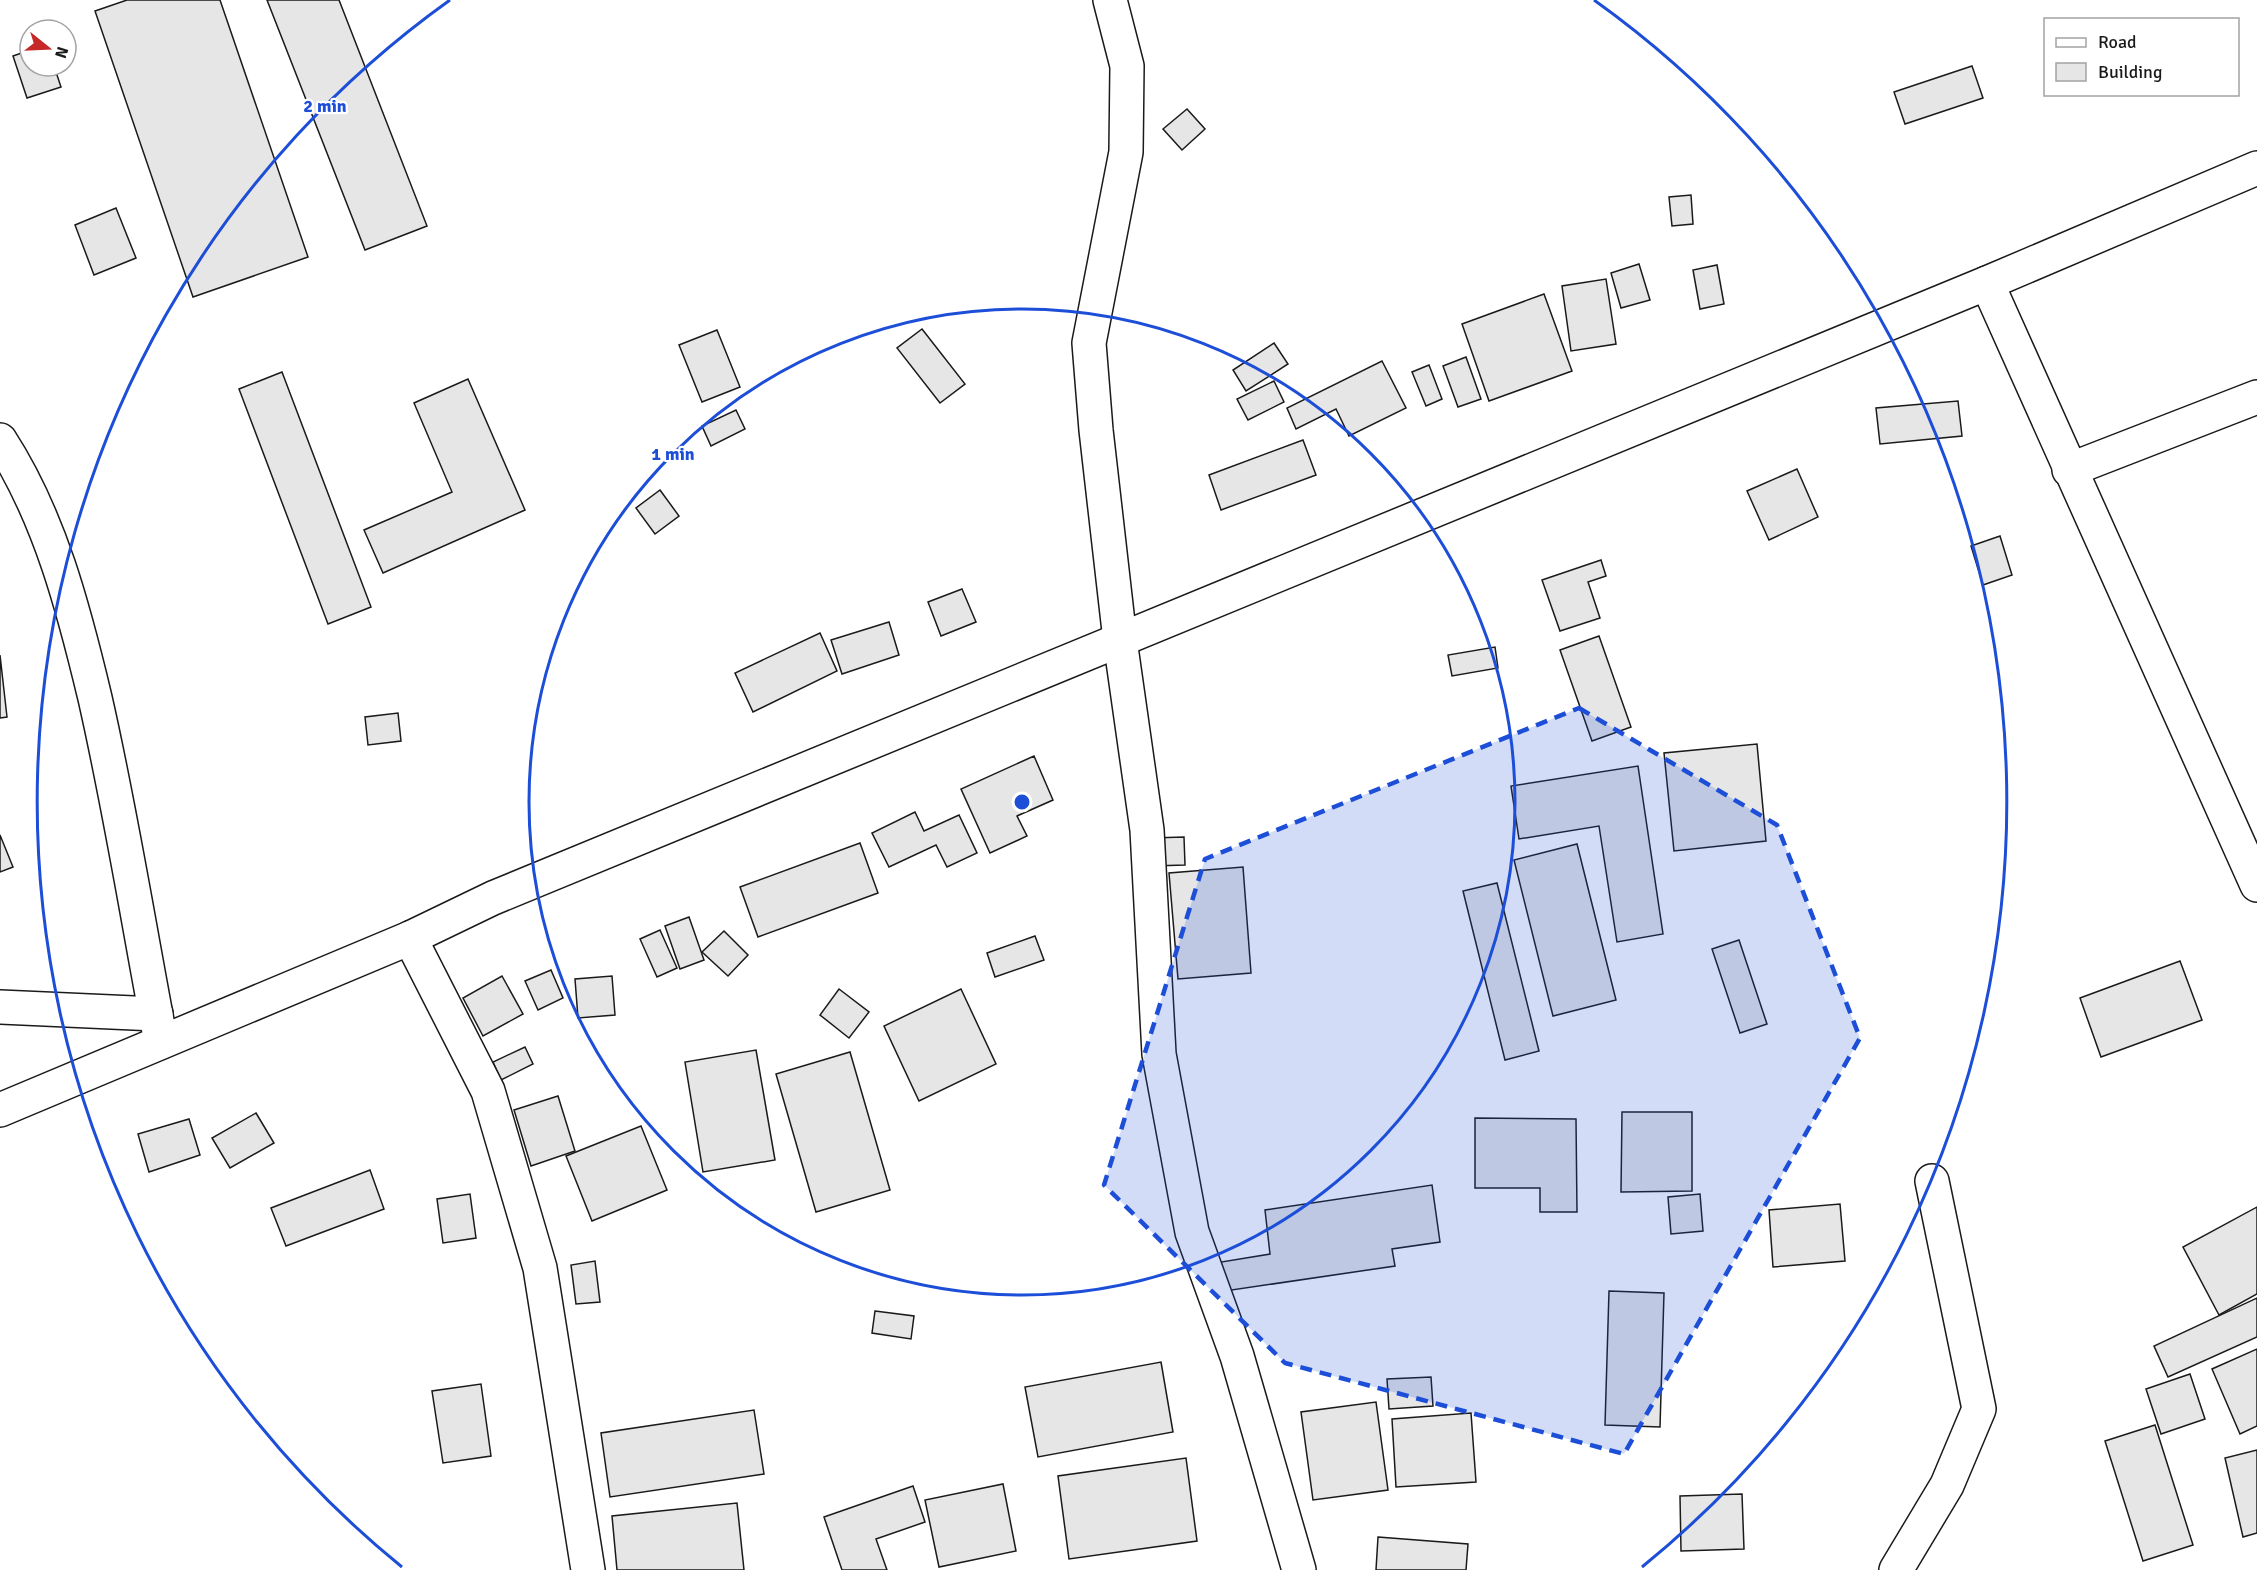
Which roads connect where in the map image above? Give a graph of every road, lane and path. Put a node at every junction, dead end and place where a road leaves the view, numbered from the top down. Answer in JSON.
{"nodes":[{"id":1,"x":1110,"y":0,"type":"edge"},
{"id":2,"x":2257,"y":168,"type":"edge"},
{"id":3,"x":1987,"y":283,"type":"junction"},
{"id":4,"x":2257,"y":397,"type":"edge"},
{"id":5,"x":4,"y":453,"type":"edge"},
{"id":6,"x":2069,"y":470,"type":"junction"},
{"id":7,"x":1120,"y":640,"type":"junction"},
{"id":8,"x":2257,"y":885,"type":"edge"},
{"id":9,"x":410,"y":938,"type":"junction"},
{"id":10,"x":0,"y":1007,"type":"edge"},
{"id":11,"x":159,"y":1028,"type":"junction"},
{"id":12,"x":0,"y":1110,"type":"edge"},
{"id":13,"x":1932,"y":1180,"type":"dead end"},
{"id":14,"x":588,"y":1570,"type":"edge"},
{"id":15,"x":1299,"y":1570,"type":"edge"},
{"id":16,"x":1896,"y":1570,"type":"edge"}],
"edges":[{"from":1,"to":7,"type":"street"},
{"from":2,"to":3,"type":"street"},
{"from":3,"to":6,"type":"street"},
{"from":3,"to":7,"type":"street"},
{"from":4,"to":6,"type":"street"},
{"from":5,"to":11,"type":"street"},
{"from":6,"to":8,"type":"street"},
{"from":7,"to":9,"type":"street"},
{"from":7,"to":15,"type":"street"},
{"from":9,"to":11,"type":"street"},
{"from":9,"to":14,"type":"street"},
{"from":10,"to":11,"type":"street"},
{"from":11,"to":12,"type":"street"},
{"from":13,"to":16,"type":"street"}]}
